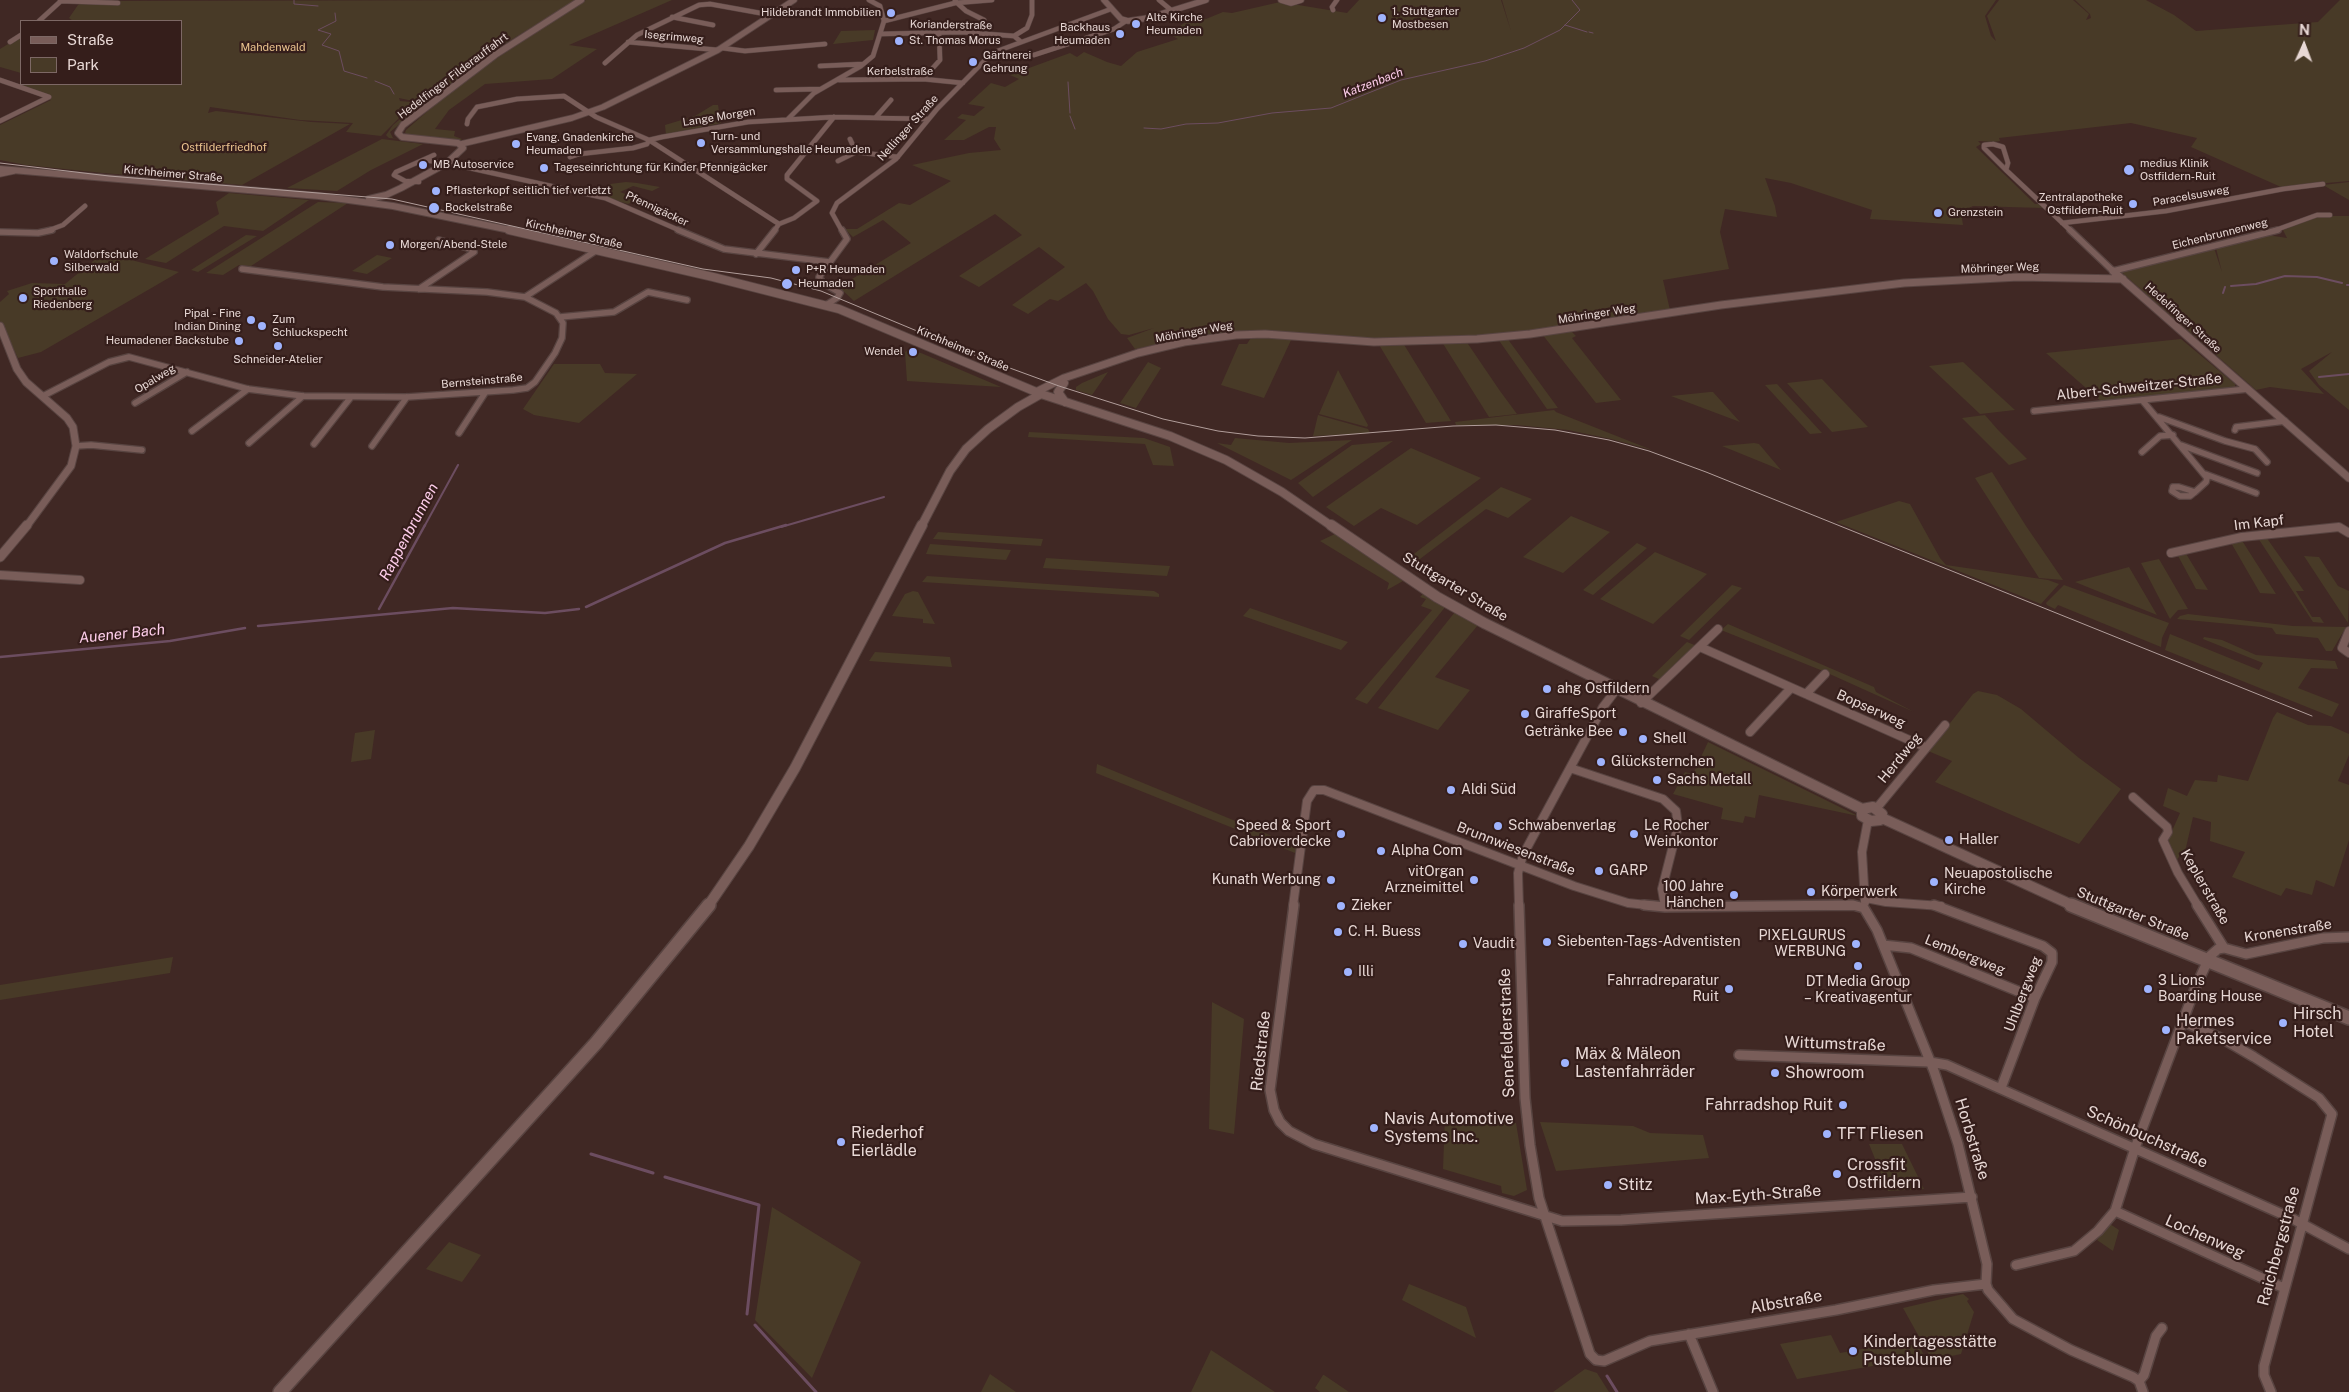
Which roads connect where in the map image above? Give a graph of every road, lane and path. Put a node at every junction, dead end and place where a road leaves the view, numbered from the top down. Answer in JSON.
{"nodes":[{"id":1,"x":581,"y":0,"type":"edge"},
{"id":2,"x":732,"y":0,"type":"edge"},
{"id":3,"x":794,"y":0,"type":"edge"},
{"id":4,"x":869,"y":0,"type":"edge"},
{"id":5,"x":992,"y":0,"type":"edge"},
{"id":6,"x":1032,"y":0,"type":"edge"},
{"id":7,"x":1104,"y":0,"type":"edge"},
{"id":8,"x":1159,"y":0,"type":"edge"},
{"id":9,"x":1206,"y":0,"type":"edge"},
{"id":10,"x":1281,"y":0,"type":"edge"},
{"id":11,"x":1301,"y":0,"type":"edge"},
{"id":12,"x":1338,"y":0,"type":"edge"},
{"id":13,"x":61,"y":1,"type":"edge"},
{"id":14,"x":955,"y":2,"type":"edge"},
{"id":15,"x":118,"y":3,"type":"dead end"},
{"id":16,"x":721,"y":6,"type":"junction"},
{"id":17,"x":1112,"y":9,"type":"junction"},
{"id":18,"x":1171,"y":10,"type":"junction"},
{"id":19,"x":1333,"y":10,"type":"dead end"},
{"id":20,"x":771,"y":15,"type":"junction"},
{"id":21,"x":672,"y":18,"type":"junction"},
{"id":22,"x":39,"y":20,"type":"edge"},
{"id":23,"x":884,"y":20,"type":"junction"},
{"id":24,"x":984,"y":20,"type":"dead end"},
{"id":25,"x":713,"y":25,"type":"dead end"},
{"id":26,"x":1123,"y":26,"type":"junction"},
{"id":27,"x":939,"y":31,"type":"junction"},
{"id":28,"x":880,"y":34,"type":"junction"},
{"id":29,"x":20,"y":36,"type":"edge"},
{"id":30,"x":1014,"y":36,"type":"junction"},
{"id":31,"x":1020,"y":41,"type":"junction"},
{"id":32,"x":10,"y":42,"type":"dead end"},
{"id":33,"x":628,"y":42,"type":"junction"},
{"id":34,"x":825,"y":44,"type":"dead end"},
{"id":35,"x":720,"y":49,"type":"junction"},
{"id":36,"x":1034,"y":55,"type":"dead end"},
{"id":37,"x":605,"y":63,"type":"dead end"},
{"id":38,"x":865,"y":64,"type":"junction"},
{"id":39,"x":820,"y":66,"type":"dead end"},
{"id":40,"x":923,"y":79,"type":"junction"},
{"id":41,"x":0,"y":80,"type":"edge"},
{"id":42,"x":837,"y":80,"type":"junction"},
{"id":43,"x":964,"y":83,"type":"junction"},
{"id":44,"x":821,"y":89,"type":"junction"},
{"id":45,"x":776,"y":90,"type":"dead end"},
{"id":46,"x":891,"y":100,"type":"dead end"},
{"id":47,"x":590,"y":113,"type":"junction"},
{"id":48,"x":834,"y":117,"type":"junction"},
{"id":49,"x":876,"y":117,"type":"junction"},
{"id":50,"x":788,"y":118,"type":"junction"},
{"id":51,"x":928,"y":119,"type":"junction"},
{"id":52,"x":0,"y":122,"type":"edge"},
{"id":53,"x":467,"y":124,"type":"dead end"},
{"id":54,"x":850,"y":139,"type":"dead end"},
{"id":55,"x":649,"y":140,"type":"junction"},
{"id":56,"x":462,"y":145,"type":"junction"},
{"id":57,"x":856,"y":152,"type":"junction"},
{"id":58,"x":434,"y":155,"type":"dead end"},
{"id":59,"x":570,"y":157,"type":"dead end"},
{"id":60,"x":898,"y":157,"type":"junction"},
{"id":61,"x":423,"y":160,"type":"junction"},
{"id":62,"x":838,"y":162,"type":"dead end"},
{"id":63,"x":447,"y":163,"type":"junction"},
{"id":64,"x":0,"y":170,"type":"edge"},
{"id":65,"x":2006,"y":170,"type":"junction"},
{"id":66,"x":14,"y":171,"type":"junction"},
{"id":67,"x":0,"y":174,"type":"edge"},
{"id":68,"x":411,"y":182,"type":"junction"},
{"id":69,"x":419,"y":182,"type":"junction"},
{"id":70,"x":2323,"y":184,"type":"dead end"},
{"id":71,"x":391,"y":193,"type":"junction"},
{"id":72,"x":357,"y":200,"type":"junction"},
{"id":73,"x":381,"y":204,"type":"junction"},
{"id":74,"x":85,"y":206,"type":"dead end"},
{"id":75,"x":2330,"y":215,"type":"dead end"},
{"id":76,"x":2062,"y":223,"type":"junction"},
{"id":77,"x":779,"y":224,"type":"junction"},
{"id":78,"x":0,"y":232,"type":"edge"},
{"id":79,"x":439,"y":240,"type":"dead end"},
{"id":80,"x":597,"y":250,"type":"junction"},
{"id":81,"x":756,"y":254,"type":"junction"},
{"id":82,"x":830,"y":262,"type":"junction"},
{"id":83,"x":242,"y":269,"type":"dead end"},
{"id":84,"x":2114,"y":271,"type":"junction"},
{"id":85,"x":2123,"y":279,"type":"junction"},
{"id":86,"x":418,"y":289,"type":"junction"},
{"id":87,"x":525,"y":297,"type":"junction"},
{"id":88,"x":687,"y":300,"type":"dead end"},
{"id":89,"x":826,"y":306,"type":"junction"},
{"id":90,"x":560,"y":318,"type":"junction"},
{"id":91,"x":0,"y":326,"type":"edge"},
{"id":92,"x":187,"y":372,"type":"junction"},
{"id":93,"x":1078,"y":375,"type":"junction"},
{"id":94,"x":1064,"y":383,"type":"junction"},
{"id":95,"x":248,"y":389,"type":"junction"},
{"id":96,"x":2248,"y":389,"type":"junction"},
{"id":97,"x":485,"y":393,"type":"junction"},
{"id":98,"x":1038,"y":393,"type":"junction"},
{"id":99,"x":43,"y":396,"type":"junction"},
{"id":100,"x":303,"y":396,"type":"junction"},
{"id":101,"x":351,"y":397,"type":"junction"},
{"id":102,"x":407,"y":397,"type":"junction"},
{"id":103,"x":2142,"y":400,"type":"junction"},
{"id":104,"x":1065,"y":402,"type":"junction"},
{"id":105,"x":135,"y":403,"type":"dead end"},
{"id":106,"x":1018,"y":407,"type":"junction"},
{"id":107,"x":2034,"y":411,"type":"dead end"},
{"id":108,"x":2157,"y":416,"type":"junction"},
{"id":109,"x":2285,"y":421,"type":"junction"},
{"id":110,"x":2235,"y":430,"type":"dead end"},
{"id":111,"x":192,"y":431,"type":"dead end"},
{"id":112,"x":459,"y":433,"type":"dead end"},
{"id":113,"x":2173,"y":435,"type":"junction"},
{"id":114,"x":250,"y":443,"type":"dead end"},
{"id":115,"x":314,"y":444,"type":"dead end"},
{"id":116,"x":2181,"y":445,"type":"junction"},
{"id":117,"x":76,"y":446,"type":"junction"},
{"id":118,"x":372,"y":446,"type":"dead end"},
{"id":119,"x":142,"y":450,"type":"dead end"},
{"id":120,"x":2142,"y":452,"type":"dead end"},
{"id":121,"x":2267,"y":462,"type":"dead end"},
{"id":122,"x":2257,"y":473,"type":"dead end"},
{"id":123,"x":2205,"y":474,"type":"junction"},
{"id":124,"x":2349,"y":478,"type":"edge"},
{"id":125,"x":2195,"y":492,"type":"dead end"},
{"id":126,"x":2256,"y":493,"type":"dead end"},
{"id":127,"x":2349,"y":533,"type":"edge"},
{"id":128,"x":2171,"y":553,"type":"dead end"},
{"id":129,"x":0,"y":557,"type":"edge"},
{"id":130,"x":0,"y":575,"type":"edge"},
{"id":131,"x":80,"y":580,"type":"dead end"},
{"id":132,"x":1718,"y":629,"type":"dead end"},
{"id":133,"x":2349,"y":631,"type":"edge"},
{"id":134,"x":1700,"y":647,"type":"junction"},
{"id":135,"x":2347,"y":652,"type":"edge"},
{"id":136,"x":1824,"y":674,"type":"dead end"},
{"id":137,"x":1792,"y":688,"type":"junction"},
{"id":138,"x":1616,"y":690,"type":"junction"},
{"id":139,"x":1806,"y":694,"type":"junction"},
{"id":140,"x":1642,"y":703,"type":"junction"},
{"id":141,"x":1946,"y":724,"type":"dead end"},
{"id":142,"x":1750,"y":732,"type":"dead end"},
{"id":143,"x":1925,"y":747,"type":"junction"},
{"id":144,"x":1570,"y":768,"type":"junction"},
{"id":145,"x":1314,"y":790,"type":"joint"},
{"id":146,"x":2133,"y":797,"type":"dead end"},
{"id":147,"x":1862,"y":809,"type":"junction"},
{"id":148,"x":1879,"y":813,"type":"junction"},
{"id":149,"x":1868,"y":820,"type":"junction"},
{"id":150,"x":1519,"y":865,"type":"junction"},
{"id":151,"x":1865,"y":903,"type":"junction"},
{"id":152,"x":1666,"y":907,"type":"junction"},
{"id":153,"x":2349,"y":937,"type":"edge"},
{"id":154,"x":1883,"y":946,"type":"junction"},
{"id":155,"x":2224,"y":948,"type":"junction"},
{"id":156,"x":2206,"y":961,"type":"junction"},
{"id":157,"x":2035,"y":998,"type":"junction"},
{"id":158,"x":2349,"y":1018,"type":"edge"},
{"id":159,"x":2184,"y":1022,"type":"junction"},
{"id":160,"x":1739,"y":1055,"type":"dead end"},
{"id":161,"x":1930,"y":1062,"type":"junction"},
{"id":162,"x":2001,"y":1088,"type":"junction"},
{"id":163,"x":2135,"y":1148,"type":"junction"},
{"id":164,"x":1972,"y":1196,"type":"junction"},
{"id":165,"x":2115,"y":1211,"type":"junction"},
{"id":166,"x":1547,"y":1218,"type":"junction"},
{"id":167,"x":2303,"y":1224,"type":"junction"},
{"id":168,"x":2349,"y":1249,"type":"edge"},
{"id":169,"x":2016,"y":1265,"type":"dead end"},
{"id":170,"x":1984,"y":1287,"type":"junction"},
{"id":171,"x":2284,"y":1288,"type":"junction"},
{"id":172,"x":2162,"y":1328,"type":"dead end"},
{"id":173,"x":1689,"y":1334,"type":"junction"},
{"id":174,"x":1596,"y":1360,"type":"joint"},
{"id":175,"x":2139,"y":1381,"type":"junction"},
{"id":176,"x":280,"y":1392,"type":"edge"},
{"id":177,"x":1714,"y":1392,"type":"edge"},
{"id":178,"x":2144,"y":1392,"type":"edge"},
{"id":179,"x":2271,"y":1392,"type":"edge"}],
"edges":[{"from":1,"to":56,"type":"main road","name":"Hedelfinger Filderauffahrt"},
{"from":2,"to":16,"type":"street"},
{"from":3,"to":20,"type":"street"},
{"from":4,"to":23,"type":"street"},
{"from":5,"to":14,"type":"street"},
{"from":6,"to":30,"type":"street"},
{"from":7,"to":17,"type":"street"},
{"from":8,"to":18,"type":"street"},
{"from":9,"to":18,"type":"street"},
{"from":10,"to":11,"type":"street"},
{"from":12,"to":19,"type":"street"},
{"from":13,"to":15,"type":"street"},
{"from":13,"to":22,"type":"street"},
{"from":14,"to":23,"type":"street"},
{"from":14,"to":24,"type":"street"},
{"from":16,"to":20,"type":"street"},
{"from":16,"to":21,"type":"street","name":"Isegrimweg"},
{"from":17,"to":26,"type":"street"},
{"from":17,"to":31,"type":"street","name":"Nellinger Straße"},
{"from":18,"to":26,"type":"street"},
{"from":20,"to":35,"type":"street"},
{"from":21,"to":25,"type":"street","name":"Isegrimweg"},
{"from":21,"to":33,"type":"street","name":"Isegrimweg"},
{"from":23,"to":28,"type":"street"},
{"from":26,"to":36,"type":"street"},
{"from":27,"to":28,"type":"street","name":"Korianderstraße"},
{"from":27,"to":30,"type":"street","name":"Korianderstraße"},
{"from":27,"to":40,"type":"street"},
{"from":28,"to":38,"type":"street"},
{"from":29,"to":32,"type":"street"},
{"from":30,"to":31,"type":"street"},
{"from":31,"to":43,"type":"street","name":"Nellinger Straße"},
{"from":33,"to":35,"type":"street","name":"Isegrimweg"},
{"from":33,"to":37,"type":"street","name":"Isegrimweg"},
{"from":34,"to":35,"type":"street"},
{"from":35,"to":47,"type":"street"},
{"from":38,"to":39,"type":"street"},
{"from":38,"to":42,"type":"street"},
{"from":40,"to":42,"type":"street","name":"Kerbelstraße"},
{"from":40,"to":43,"type":"street","name":"Kerbelstraße"},
{"from":41,"to":52,"type":"street"},
{"from":42,"to":44,"type":"street"},
{"from":43,"to":51,"type":"street","name":"Nellinger Straße"},
{"from":44,"to":45,"type":"street"},
{"from":44,"to":50,"type":"street"},
{"from":46,"to":49,"type":"street"},
{"from":47,"to":53,"type":"street"},
{"from":47,"to":55,"type":"street"},
{"from":47,"to":56,"type":"street"},
{"from":48,"to":49,"type":"street","name":"Lange Morgen"},
{"from":48,"to":50,"type":"street","name":"Lange Morgen"},
{"from":48,"to":77,"type":"street"},
{"from":49,"to":51,"type":"street","name":"Lange Morgen"},
{"from":50,"to":55,"type":"street","name":"Lange Morgen"},
{"from":51,"to":60,"type":"street","name":"Nellinger Straße"},
{"from":54,"to":57,"type":"street"},
{"from":55,"to":59,"type":"street","name":"Lange Morgen"},
{"from":55,"to":77,"type":"street"},
{"from":56,"to":63,"type":"main road"},
{"from":57,"to":60,"type":"street"},
{"from":57,"to":62,"type":"street"},
{"from":58,"to":61,"type":"street"},
{"from":60,"to":82,"type":"street","name":"Nellinger Straße"},
{"from":61,"to":63,"type":"street"},
{"from":61,"to":68,"type":"street"},
{"from":63,"to":68,"type":"main road"},
{"from":63,"to":69,"type":"main road"},
{"from":63,"to":81,"type":"street","name":"Pfennigäcker"},
{"from":64,"to":66,"type":"main road","name":"Kirchheimer Straße"},
{"from":65,"to":65,"type":"street","name":"Hedelfinger Straße"},
{"from":65,"to":76,"type":"street","name":"Hedelfinger Straße"},
{"from":66,"to":67,"type":"street"},
{"from":66,"to":72,"type":"main road","name":"Kirchheimer Straße"},
{"from":68,"to":69,"type":"street"},
{"from":68,"to":71,"type":"main road"},
{"from":69,"to":73,"type":"main road"},
{"from":70,"to":76,"type":"street","name":"Paracelsusweg"},
{"from":71,"to":72,"type":"main road"},
{"from":71,"to":73,"type":"main road"},
{"from":72,"to":73,"type":"main road","name":"Kirchheimer Straße"},
{"from":73,"to":80,"type":"main road","name":"Kirchheimer Straße"},
{"from":74,"to":78,"type":"street"},
{"from":75,"to":84,"type":"street","name":"Eichenbrunnenweg"},
{"from":76,"to":84,"type":"street","name":"Hedelfinger Straße"},
{"from":77,"to":81,"type":"street"},
{"from":79,"to":86,"type":"street"},
{"from":80,"to":87,"type":"street"},
{"from":80,"to":89,"type":"main road","name":"Kirchheimer Straße"},
{"from":81,"to":82,"type":"street","name":"Pfennigäcker"},
{"from":82,"to":89,"type":"street","name":"Nellinger Straße"},
{"from":83,"to":86,"type":"street"},
{"from":84,"to":85,"type":"street","name":"Hedelfinger Straße"},
{"from":85,"to":93,"type":"street","name":"Möhringer Weg"},
{"from":85,"to":96,"type":"street","name":"Hedelfinger Straße"},
{"from":86,"to":87,"type":"street"},
{"from":87,"to":90,"type":"street"},
{"from":88,"to":90,"type":"street"},
{"from":89,"to":98,"type":"main road","name":"Kirchheimer Straße"},
{"from":90,"to":97,"type":"street","name":"Bernsteinstraße"},
{"from":91,"to":99,"type":"street"},
{"from":92,"to":95,"type":"street","name":"Bernsteinstraße"},
{"from":92,"to":99,"type":"street","name":"Bernsteinstraße"},
{"from":92,"to":105,"type":"street","name":"Opalweg"},
{"from":93,"to":94,"type":"street","name":"Möhringer Weg"},
{"from":93,"to":98,"type":"street","name":"Möhringer Weg"},
{"from":94,"to":98,"type":"street","name":"Möhringer Weg"},
{"from":94,"to":104,"type":"main road"},
{"from":95,"to":100,"type":"street","name":"Bernsteinstraße"},
{"from":95,"to":111,"type":"street"},
{"from":96,"to":103,"type":"street","name":"Albert-Schweitzer-Straße"},
{"from":96,"to":109,"type":"street","name":"Hedelfinger Straße"},
{"from":97,"to":102,"type":"street","name":"Bernsteinstraße"},
{"from":97,"to":112,"type":"street"},
{"from":98,"to":104,"type":"main road","name":"Stuttgarter Straße"},
{"from":98,"to":106,"type":"main road"},
{"from":99,"to":117,"type":"street"},
{"from":100,"to":101,"type":"street","name":"Bernsteinstraße"},
{"from":100,"to":114,"type":"street"},
{"from":101,"to":102,"type":"street","name":"Bernsteinstraße"},
{"from":101,"to":115,"type":"street"},
{"from":102,"to":118,"type":"street"},
{"from":103,"to":107,"type":"street","name":"Albert-Schweitzer-Straße"},
{"from":103,"to":108,"type":"street"},
{"from":104,"to":106,"type":"main road"},
{"from":104,"to":138,"type":"main road","name":"Stuttgarter Straße"},
{"from":106,"to":176,"type":"main road"},
{"from":108,"to":113,"type":"street"},
{"from":108,"to":121,"type":"street"},
{"from":109,"to":110,"type":"street"},
{"from":109,"to":124,"type":"street","name":"Hedelfinger Straße"},
{"from":113,"to":116,"type":"street"},
{"from":113,"to":120,"type":"street"},
{"from":116,"to":122,"type":"street"},
{"from":116,"to":123,"type":"street"},
{"from":117,"to":119,"type":"street"},
{"from":117,"to":129,"type":"street"},
{"from":123,"to":125,"type":"street"},
{"from":123,"to":126,"type":"street"},
{"from":127,"to":128,"type":"street","name":"Im Kapf"},
{"from":130,"to":131,"type":"street"},
{"from":132,"to":134,"type":"street"},
{"from":133,"to":135,"type":"street"},
{"from":134,"to":137,"type":"street","name":"Bopserweg"},
{"from":134,"to":140,"type":"street"},
{"from":136,"to":139,"type":"street","name":"Bopserweg"},
{"from":137,"to":139,"type":"street","name":"Bopserweg"},
{"from":137,"to":142,"type":"street"},
{"from":138,"to":140,"type":"main road","name":"Stuttgarter Straße"},
{"from":138,"to":144,"type":"street","name":"Senefelderstraße"},
{"from":139,"to":143,"type":"street","name":"Bopserweg"},
{"from":140,"to":147,"type":"main road","name":"Stuttgarter Straße"},
{"from":141,"to":143,"type":"street","name":"Herdweg"},
{"from":143,"to":148,"type":"street","name":"Herdweg"},
{"from":144,"to":150,"type":"street","name":"Senefelderstraße"},
{"from":144,"to":152,"type":"street"},
{"from":145,"to":150,"type":"street","name":"Brunnwiesenstraße"},
{"from":145,"to":166,"type":"street","name":"Riedstraße"},
{"from":146,"to":155,"type":"street","name":"Keplerstraße"},
{"from":147,"to":148,"type":"main road"},
{"from":147,"to":149,"type":"main road"},
{"from":148,"to":149,"type":"main road"},
{"from":148,"to":156,"type":"main road","name":"Stuttgarter Straße"},
{"from":149,"to":151,"type":"street","name":"Horbstraße"},
{"from":150,"to":152,"type":"street","name":"Brunnwiesenstraße"},
{"from":150,"to":166,"type":"street","name":"Senefelderstraße"},
{"from":151,"to":152,"type":"street","name":"Brunnwiesenstraße"},
{"from":151,"to":154,"type":"street","name":"Horbstraße"},
{"from":151,"to":157,"type":"street","name":"Uhlbergweg"},
{"from":153,"to":155,"type":"street","name":"Kronenstraße"},
{"from":154,"to":157,"type":"street","name":"Lembergweg"},
{"from":154,"to":161,"type":"street","name":"Horbstraße"},
{"from":155,"to":156,"type":"street"},
{"from":156,"to":158,"type":"main road","name":"Stuttgarter Straße"},
{"from":156,"to":159,"type":"street"},
{"from":157,"to":162,"type":"street","name":"Uhlbergweg"},
{"from":159,"to":163,"type":"street"},
{"from":159,"to":167,"type":"street","name":"Raichbergstraße"},
{"from":160,"to":161,"type":"street","name":"Wittumstraße"},
{"from":161,"to":162,"type":"street","name":"Schönbuchstraße"},
{"from":161,"to":164,"type":"street","name":"Horbstraße"},
{"from":162,"to":163,"type":"street","name":"Schönbuchstraße"},
{"from":163,"to":165,"type":"street"},
{"from":163,"to":167,"type":"street","name":"Schönbuchstraße"},
{"from":164,"to":166,"type":"street","name":"Max-Eyth-Straße"},
{"from":164,"to":170,"type":"street","name":"Horbstraße"},
{"from":165,"to":169,"type":"street"},
{"from":165,"to":171,"type":"street","name":"Lochenweg"},
{"from":166,"to":174,"type":"street","name":"Senefelderstraße"},
{"from":167,"to":168,"type":"street","name":"Schönbuchstraße"},
{"from":167,"to":171,"type":"street","name":"Raichbergstraße"},
{"from":170,"to":173,"type":"street","name":"Albstraße"},
{"from":170,"to":175,"type":"street"},
{"from":171,"to":179,"type":"street","name":"Raichbergstraße"},
{"from":172,"to":175,"type":"street"},
{"from":173,"to":174,"type":"street","name":"Albstraße"},
{"from":173,"to":177,"type":"street"},
{"from":175,"to":178,"type":"street"}]}
